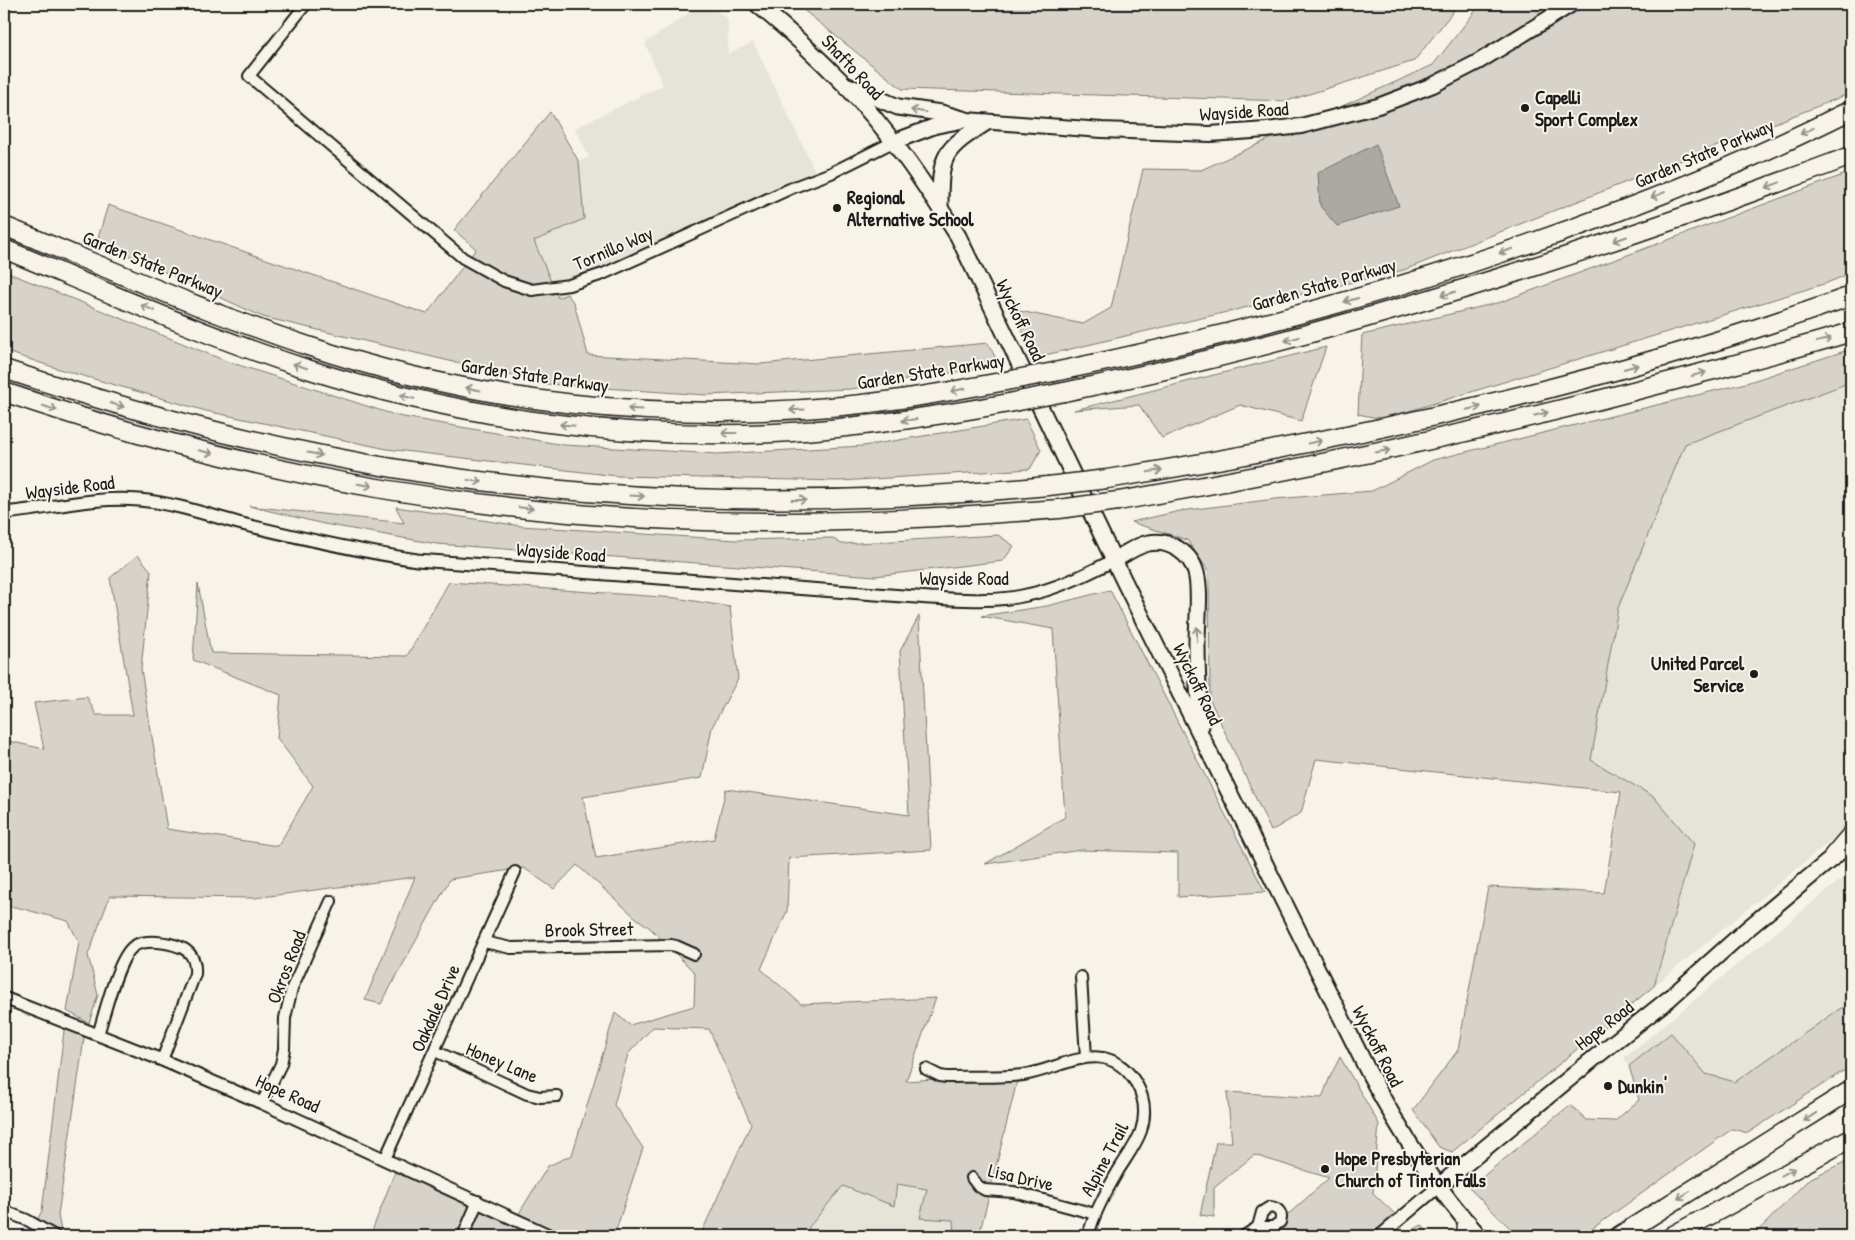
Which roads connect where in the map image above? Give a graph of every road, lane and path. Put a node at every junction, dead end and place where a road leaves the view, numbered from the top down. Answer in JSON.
{"nodes":[{"id":1,"x":306,"y":4,"type":"edge"},
{"id":2,"x":757,"y":4,"type":"edge"},
{"id":3,"x":1572,"y":4,"type":"edge"},
{"id":4,"x":845,"y":85,"type":"junction"},
{"id":5,"x":1851,"y":110,"type":"edge"},
{"id":6,"x":966,"y":120,"type":"junction"},
{"id":7,"x":987,"y":122,"type":"junction"},
{"id":8,"x":893,"y":142,"type":"junction"},
{"id":9,"x":1851,"y":156,"type":"edge"},
{"id":10,"x":940,"y":207,"type":"junction"},
{"id":11,"x":4,"y":226,"type":"edge"},
{"id":12,"x":4,"y":249,"type":"edge"},
{"id":13,"x":1851,"y":296,"type":"edge"},
{"id":14,"x":1851,"y":332,"type":"edge"},
{"id":15,"x":4,"y":369,"type":"edge"},
{"id":16,"x":4,"y":392,"type":"edge"},
{"id":17,"x":4,"y":513,"type":"edge"},
{"id":18,"x":1114,"y":560,"type":"junction"},
{"id":19,"x":1202,"y":735,"type":"junction"},
{"id":20,"x":1851,"y":835,"type":"edge"},
{"id":21,"x":1851,"y":843,"type":"edge"},
{"id":22,"x":1833,"y":856,"type":"junction"},
{"id":23,"x":515,"y":872,"type":"dead end"},
{"id":24,"x":331,"y":901,"type":"dead end"},
{"id":25,"x":484,"y":942,"type":"junction"},
{"id":26,"x":694,"y":954,"type":"dead end"},
{"id":27,"x":1082,"y":977,"type":"dead end"},
{"id":28,"x":4,"y":998,"type":"edge"},
{"id":29,"x":98,"y":1034,"type":"junction"},
{"id":30,"x":435,"y":1051,"type":"junction"},
{"id":31,"x":1086,"y":1057,"type":"junction"},
{"id":32,"x":162,"y":1060,"type":"junction"},
{"id":33,"x":926,"y":1069,"type":"dead end"},
{"id":34,"x":1851,"y":1090,"type":"edge"},
{"id":35,"x":557,"y":1096,"type":"dead end"},
{"id":36,"x":262,"y":1103,"type":"junction"},
{"id":37,"x":1851,"y":1138,"type":"edge"},
{"id":38,"x":385,"y":1159,"type":"junction"},
{"id":39,"x":972,"y":1178,"type":"dead end"},
{"id":40,"x":1438,"y":1186,"type":"junction"},
{"id":41,"x":478,"y":1201,"type":"junction"},
{"id":42,"x":4,"y":1211,"type":"edge"},
{"id":43,"x":1095,"y":1214,"type":"junction"},
{"id":44,"x":1258,"y":1227,"type":"dead end"},
{"id":45,"x":1466,"y":1229,"type":"edge"},
{"id":46,"x":55,"y":1236,"type":"edge"},
{"id":47,"x":463,"y":1236,"type":"edge"},
{"id":48,"x":551,"y":1236,"type":"edge"},
{"id":49,"x":1088,"y":1236,"type":"edge"},
{"id":50,"x":1244,"y":1236,"type":"edge"},
{"id":51,"x":1380,"y":1236,"type":"edge"},
{"id":52,"x":1479,"y":1236,"type":"edge"},
{"id":53,"x":1619,"y":1236,"type":"edge"},
{"id":54,"x":1672,"y":1236,"type":"edge"}],
"edges":[{"from":1,"to":8,"type":"street","name":"Tornillo Way"},
{"from":2,"to":4,"type":"main road","name":"Shafto Road"},
{"from":3,"to":7,"type":"main road","name":"Wayside Road"},
{"from":6,"to":4,"type":"main road","one_way":true},
{"from":4,"to":8,"type":"main road","name":"Shafto Road"},
{"from":5,"to":11,"type":"highway","name":"Garden State Parkway","one_way":true,"bridge":true},
{"from":6,"to":7,"type":"main road","name":"Wayside Road"},
{"from":6,"to":8,"type":"main road","name":"Wayside Road"},
{"from":7,"to":10,"type":"main road"},
{"from":8,"to":10,"type":"main road","name":"Wyckoff Road"},
{"from":9,"to":12,"type":"highway","one_way":true,"bridge":true},
{"from":10,"to":18,"type":"main road","name":"Wyckoff Road"},
{"from":15,"to":13,"type":"highway","one_way":true,"bridge":true},
{"from":16,"to":14,"type":"highway","one_way":true,"bridge":true},
{"from":17,"to":18,"type":"street","name":"Wayside Road"},
{"from":18,"to":19,"type":"main road","name":"Wyckoff Road"},
{"from":19,"to":18,"type":"main road","one_way":true},
{"from":19,"to":40,"type":"main road","name":"Wyckoff Road"},
{"from":20,"to":22,"type":"highway"},
{"from":21,"to":22,"type":"main road","name":"Hope Road"},
{"from":22,"to":40,"type":"main road","name":"Hope Road"},
{"from":23,"to":25,"type":"street","name":"Oakdale Drive"},
{"from":24,"to":36,"type":"street","name":"Okros Road"},
{"from":25,"to":26,"type":"street","name":"Brook Street"},
{"from":25,"to":30,"type":"street","name":"Oakdale Drive"},
{"from":27,"to":31,"type":"street"},
{"from":28,"to":29,"type":"street","name":"Hope Road"},
{"from":29,"to":32,"type":"street","name":"Hope Road"},
{"from":29,"to":32,"type":"street"},
{"from":30,"to":35,"type":"street","name":"Honey Lane"},
{"from":30,"to":38,"type":"street","name":"Oakdale Drive"},
{"from":31,"to":33,"type":"street","name":"Alpine Trail"},
{"from":31,"to":43,"type":"street","name":"Alpine Trail"},
{"from":32,"to":36,"type":"street","name":"Hope Road"},
{"from":34,"to":53,"type":"highway","one_way":true},
{"from":36,"to":38,"type":"street","name":"Hope Road"},
{"from":54,"to":37,"type":"highway","one_way":true},
{"from":38,"to":41,"type":"street","name":"Hope Road"},
{"from":39,"to":43,"type":"street","name":"Lisa Drive"},
{"from":40,"to":45,"type":"main road","name":"Wyckoff Road"},
{"from":40,"to":51,"type":"street","name":"Hope Road"},
{"from":41,"to":47,"type":"street"},
{"from":41,"to":48,"type":"street","name":"Hope Road"},
{"from":42,"to":46,"type":"street"},
{"from":43,"to":49,"type":"street","name":"Alpine Trail"},
{"from":44,"to":50,"type":"street"},
{"from":45,"to":52,"type":"main road","name":"Wyckoff Road"}]}
